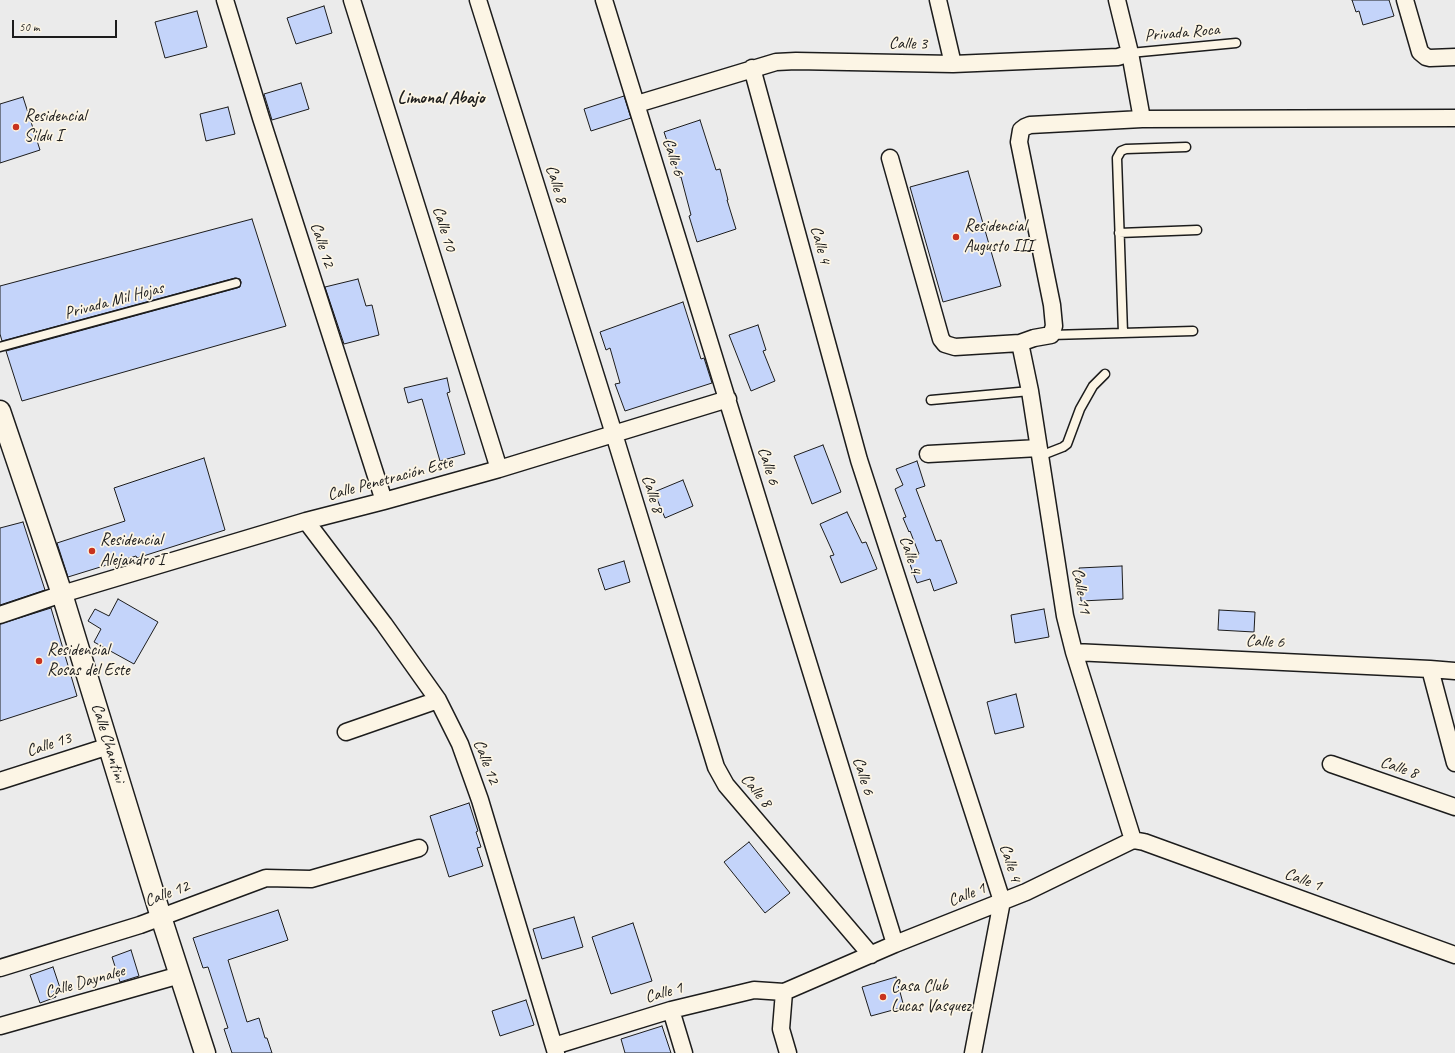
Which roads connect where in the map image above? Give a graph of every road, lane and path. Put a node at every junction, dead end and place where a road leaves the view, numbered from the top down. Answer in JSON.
{"nodes":[{"id":1,"x":225,"y":0,"type":"edge"},
{"id":2,"x":352,"y":0,"type":"edge"},
{"id":3,"x":478,"y":0,"type":"edge"},
{"id":4,"x":604,"y":0,"type":"edge"},
{"id":5,"x":938,"y":0,"type":"edge"},
{"id":6,"x":1117,"y":0,"type":"edge"},
{"id":7,"x":1405,"y":0,"type":"edge"},
{"id":8,"x":1236,"y":43,"type":"dead end"},
{"id":9,"x":1130,"y":53,"type":"junction"},
{"id":10,"x":1455,"y":57,"type":"edge"},
{"id":11,"x":953,"y":64,"type":"junction"},
{"id":12,"x":752,"y":68,"type":"junction"},
{"id":13,"x":637,"y":104,"type":"junction"},
{"id":14,"x":1455,"y":118,"type":"edge"},
{"id":15,"x":1142,"y":119,"type":"junction"},
{"id":16,"x":1186,"y":147,"type":"dead end"},
{"id":17,"x":890,"y":158,"type":"dead end"},
{"id":18,"x":1197,"y":230,"type":"dead end"},
{"id":19,"x":1119,"y":233,"type":"junction"},
{"id":20,"x":236,"y":283,"type":"dead end"},
{"id":21,"x":1193,"y":331,"type":"dead end"},
{"id":22,"x":1123,"y":333,"type":"junction"},
{"id":23,"x":1051,"y":335,"type":"junction"},
{"id":24,"x":1020,"y":342,"type":"junction"},
{"id":25,"x":0,"y":347,"type":"edge"},
{"id":26,"x":1105,"y":374,"type":"dead end"},
{"id":27,"x":1030,"y":391,"type":"junction"},
{"id":28,"x":728,"y":398,"type":"junction"},
{"id":29,"x":931,"y":400,"type":"dead end"},
{"id":30,"x":0,"y":411,"type":"edge"},
{"id":31,"x":614,"y":434,"type":"junction"},
{"id":32,"x":1039,"y":452,"type":"junction"},
{"id":33,"x":928,"y":454,"type":"dead end"},
{"id":34,"x":499,"y":469,"type":"junction"},
{"id":35,"x":384,"y":501,"type":"junction"},
{"id":36,"x":306,"y":521,"type":"junction"},
{"id":37,"x":62,"y":594,"type":"junction"},
{"id":38,"x":0,"y":615,"type":"edge"},
{"id":39,"x":1074,"y":652,"type":"junction"},
{"id":40,"x":1430,"y":669,"type":"junction"},
{"id":41,"x":1455,"y":671,"type":"edge"},
{"id":42,"x":438,"y":700,"type":"junction"},
{"id":43,"x":346,"y":732,"type":"dead end"},
{"id":44,"x":109,"y":746,"type":"junction"},
{"id":45,"x":1455,"y":763,"type":"edge"},
{"id":46,"x":1332,"y":764,"type":"dead end"},
{"id":47,"x":0,"y":781,"type":"edge"},
{"id":48,"x":1455,"y":807,"type":"edge"},
{"id":49,"x":1133,"y":840,"type":"junction"},
{"id":50,"x":419,"y":848,"type":"dead end"},
{"id":51,"x":1002,"y":901,"type":"junction"},
{"id":52,"x":161,"y":916,"type":"junction"},
{"id":53,"x":895,"y":944,"type":"junction"},
{"id":54,"x":870,"y":955,"type":"junction"},
{"id":55,"x":1455,"y":955,"type":"edge"},
{"id":56,"x":0,"y":968,"type":"edge"},
{"id":57,"x":180,"y":975,"type":"junction"},
{"id":58,"x":784,"y":992,"type":"junction"},
{"id":59,"x":671,"y":1010,"type":"junction"},
{"id":60,"x":0,"y":1026,"type":"edge"},
{"id":61,"x":555,"y":1050,"type":"edge"},
{"id":62,"x":206,"y":1053,"type":"edge"},
{"id":63,"x":684,"y":1053,"type":"edge"},
{"id":64,"x":788,"y":1053,"type":"edge"},
{"id":65,"x":973,"y":1053,"type":"edge"}],
"edges":[{"from":1,"to":35,"type":"street","name":"Calle 12"},
{"from":2,"to":34,"type":"street","name":"Calle 10"},
{"from":3,"to":31,"type":"street","name":"Calle 8"},
{"from":4,"to":13,"type":"street","name":"Calle 6"},
{"from":5,"to":11,"type":"street"},
{"from":6,"to":9,"type":"street"},
{"from":7,"to":10,"type":"street"},
{"from":8,"to":9,"type":"lane","name":"Privada Roca"},
{"from":9,"to":11,"type":"street","name":"Calle 3"},
{"from":9,"to":15,"type":"street"},
{"from":11,"to":12,"type":"street","name":"Calle 3"},
{"from":12,"to":13,"type":"street","name":"Calle 3"},
{"from":12,"to":51,"type":"street","name":"Calle 4"},
{"from":13,"to":28,"type":"street","name":"Calle 6"},
{"from":14,"to":15,"type":"street"},
{"from":15,"to":23,"type":"street"},
{"from":16,"to":19,"type":"lane"},
{"from":17,"to":24,"type":"street"},
{"from":18,"to":19,"type":"lane"},
{"from":19,"to":22,"type":"lane"},
{"from":20,"to":25,"type":"lane","name":"Privada Mil Hojas"},
{"from":21,"to":22,"type":"lane"},
{"from":22,"to":23,"type":"lane"},
{"from":23,"to":24,"type":"street"},
{"from":24,"to":27,"type":"street","name":"Calle 11"},
{"from":26,"to":32,"type":"lane"},
{"from":27,"to":29,"type":"lane"},
{"from":27,"to":32,"type":"street","name":"Calle 11"},
{"from":28,"to":31,"type":"street","name":"Calle Penetración Este"},
{"from":28,"to":53,"type":"street","name":"Calle 6"},
{"from":30,"to":37,"type":"street","name":"Calle Chantini"},
{"from":31,"to":34,"type":"street","name":"Calle Penetración Este"},
{"from":31,"to":54,"type":"street","name":"Calle 8"},
{"from":32,"to":33,"type":"street"},
{"from":32,"to":39,"type":"street","name":"Calle 11"},
{"from":34,"to":35,"type":"street","name":"Calle Penetración Este"},
{"from":35,"to":36,"type":"street","name":"Calle Penetración Este"},
{"from":36,"to":37,"type":"street","name":"Calle Penetración Este"},
{"from":36,"to":42,"type":"street","name":"Calle 12"},
{"from":37,"to":38,"type":"street","name":"Calle Penetración Este"},
{"from":37,"to":44,"type":"street","name":"Calle Chantini"},
{"from":39,"to":40,"type":"street","name":"Calle 6"},
{"from":39,"to":49,"type":"street","name":"Calle 11"},
{"from":40,"to":41,"type":"street","name":"Calle 6"},
{"from":40,"to":45,"type":"street"},
{"from":42,"to":43,"type":"street"},
{"from":42,"to":61,"type":"street","name":"Calle 12"},
{"from":44,"to":47,"type":"street","name":"Calle 13"},
{"from":44,"to":52,"type":"street","name":"Calle Chantini"},
{"from":46,"to":48,"type":"street","name":"Calle 8"},
{"from":49,"to":51,"type":"street","name":"Calle 1"},
{"from":49,"to":55,"type":"street","name":"Calle 1"},
{"from":50,"to":52,"type":"street","name":"Calle 12"},
{"from":51,"to":53,"type":"street","name":"Calle 1"},
{"from":51,"to":65,"type":"street","name":"Calle 4"},
{"from":52,"to":56,"type":"street","name":"Calle 12"},
{"from":52,"to":57,"type":"street","name":"Calle Chantini"},
{"from":53,"to":54,"type":"street","name":"Calle 1"},
{"from":54,"to":58,"type":"street","name":"Calle 1"},
{"from":57,"to":60,"type":"street","name":"Calle Daynalee"},
{"from":57,"to":62,"type":"street","name":"Calle Chantini"},
{"from":58,"to":59,"type":"street","name":"Calle 1"},
{"from":58,"to":64,"type":"street"},
{"from":59,"to":61,"type":"street","name":"Calle 1"},
{"from":59,"to":63,"type":"street"}]}
